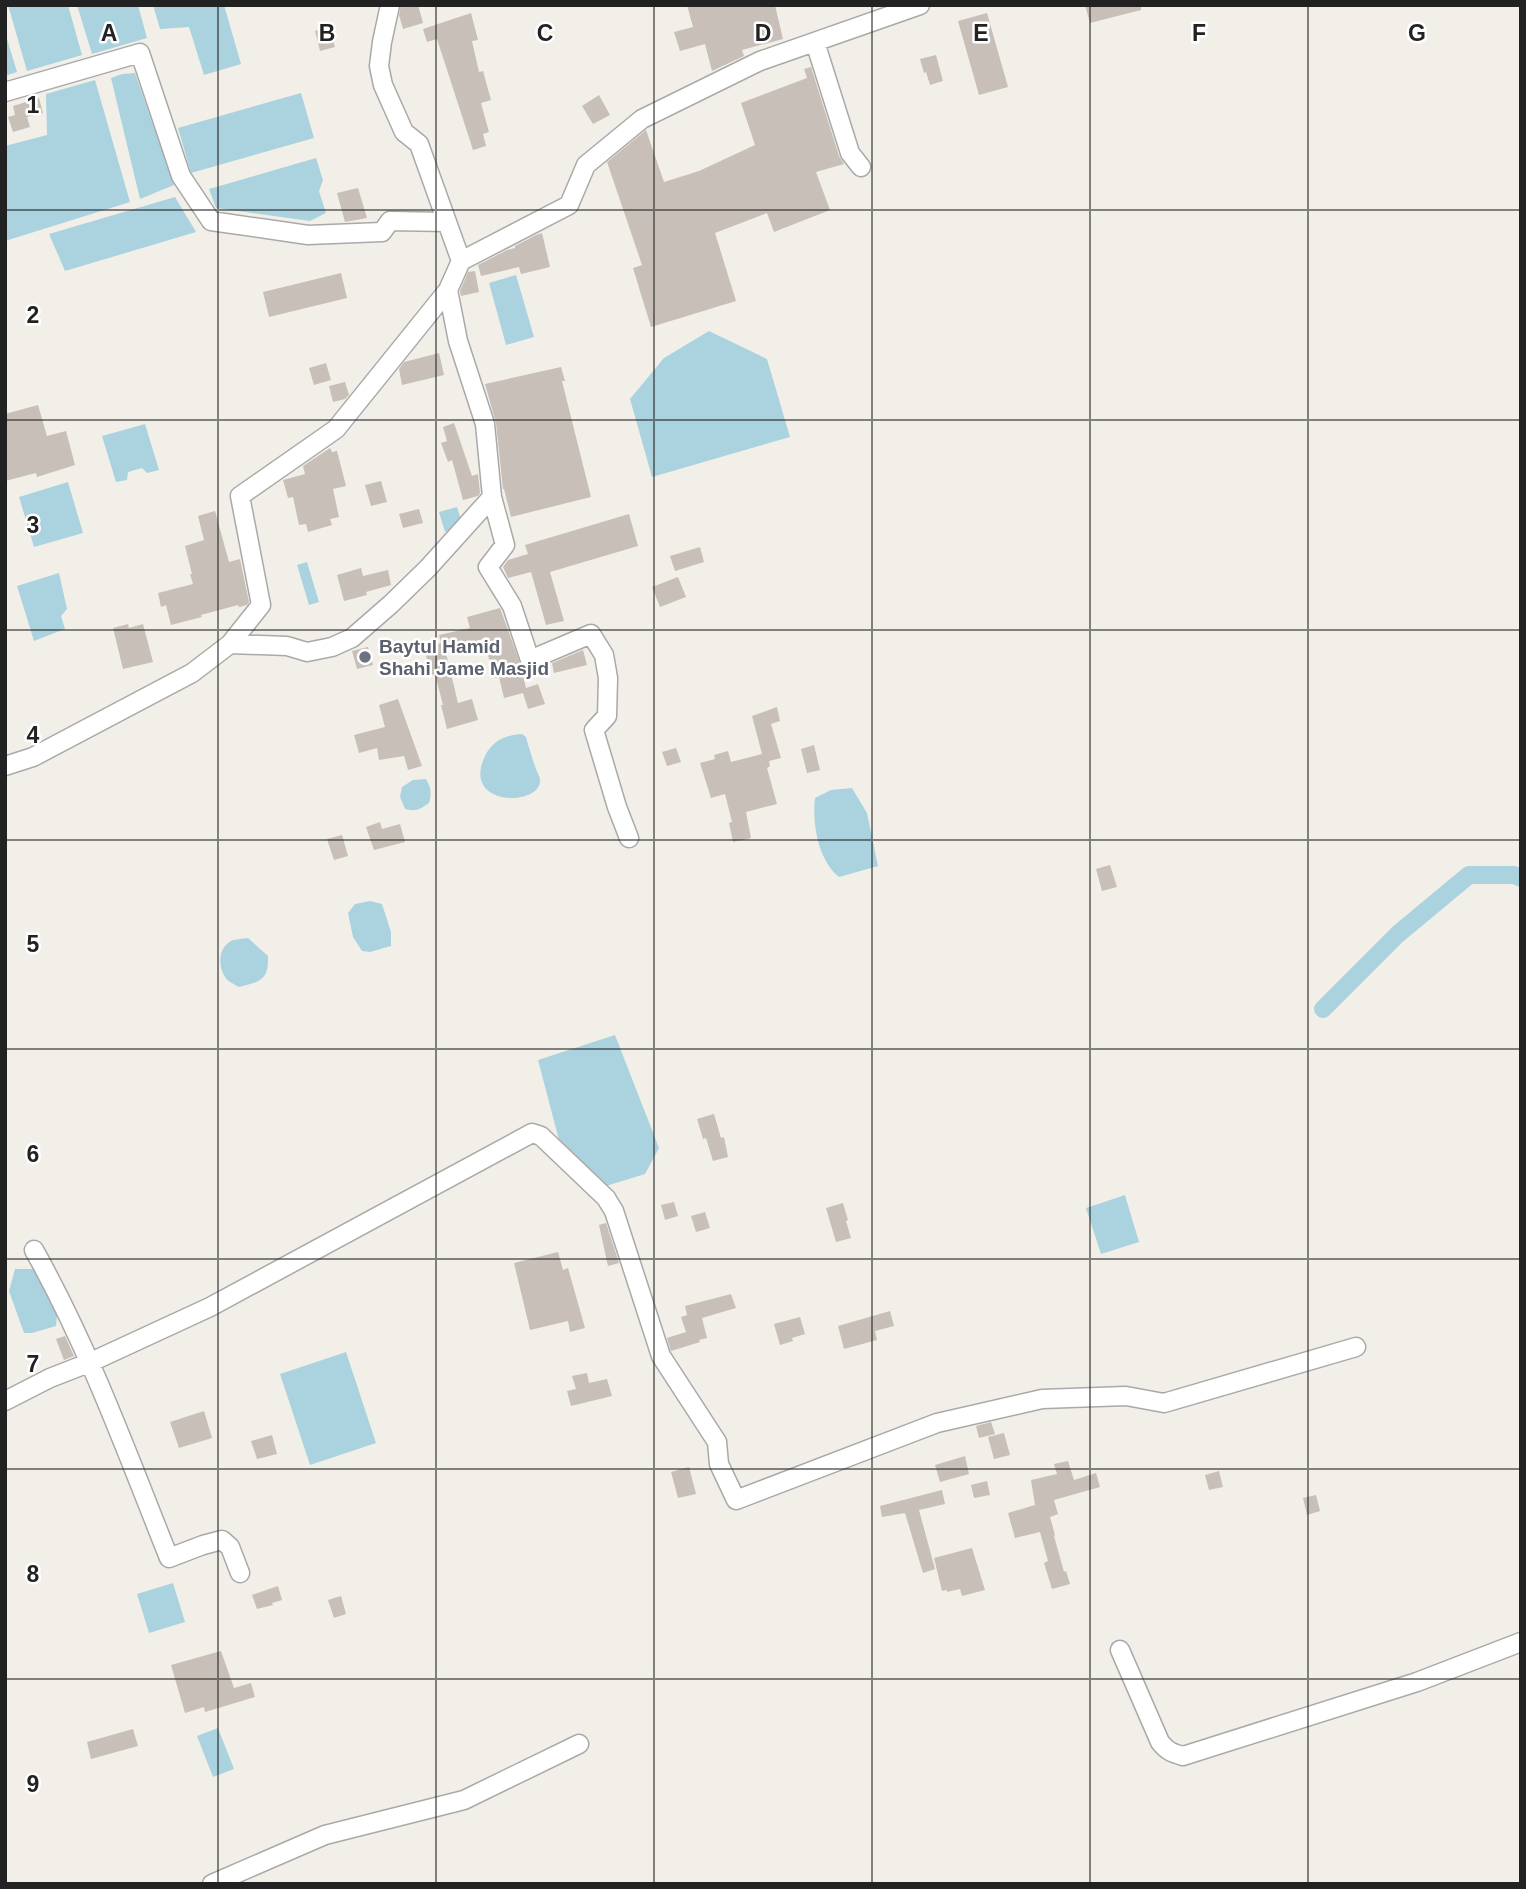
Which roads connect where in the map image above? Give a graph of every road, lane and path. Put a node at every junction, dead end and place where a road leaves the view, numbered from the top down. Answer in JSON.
{"nodes":[{"id":1,"x":390,"y":5,"type":"edge"},
{"id":2,"x":920,"y":5,"type":"edge"},
{"id":3,"x":815,"y":42,"type":"junction"},
{"id":4,"x":5,"y":92,"type":"edge"},
{"id":5,"x":861,"y":167,"type":"dead end"},
{"id":6,"x":447,"y":222,"type":"junction"},
{"id":7,"x":461,"y":261,"type":"junction"},
{"id":8,"x":448,"y":290,"type":"junction"},
{"id":9,"x":492,"y":496,"type":"junction"},
{"id":10,"x":230,"y":644,"type":"junction"},
{"id":11,"x":5,"y":766,"type":"edge"},
{"id":12,"x":629,"y":838,"type":"dead end"},
{"id":13,"x":34,"y":1250,"type":"dead end"},
{"id":14,"x":1356,"y":1347,"type":"dead end"},
{"id":15,"x":91,"y":1362,"type":"junction"},
{"id":16,"x":5,"y":1401,"type":"edge"},
{"id":17,"x":240,"y":1573,"type":"dead end"},
{"id":18,"x":1521,"y":1642,"type":"edge"},
{"id":19,"x":1121,"y":1650,"type":"dead end"},
{"id":20,"x":579,"y":1744,"type":"dead end"},
{"id":21,"x":212,"y":1884,"type":"edge"}],
"edges":[{"from":1,"to":6,"type":"street"},
{"from":2,"to":3,"type":"street"},
{"from":3,"to":5,"type":"street"},
{"from":3,"to":7,"type":"street"},
{"from":4,"to":6,"type":"street"},
{"from":6,"to":7,"type":"street"},
{"from":7,"to":8,"type":"street"},
{"from":8,"to":9,"type":"street"},
{"from":8,"to":10,"type":"street"},
{"from":9,"to":10,"type":"street"},
{"from":9,"to":12,"type":"street"},
{"from":10,"to":11,"type":"street"},
{"from":13,"to":15,"type":"street"},
{"from":14,"to":15,"type":"street"},
{"from":15,"to":16,"type":"street"},
{"from":15,"to":17,"type":"street"},
{"from":18,"to":19,"type":"street"},
{"from":20,"to":21,"type":"street"}]}
